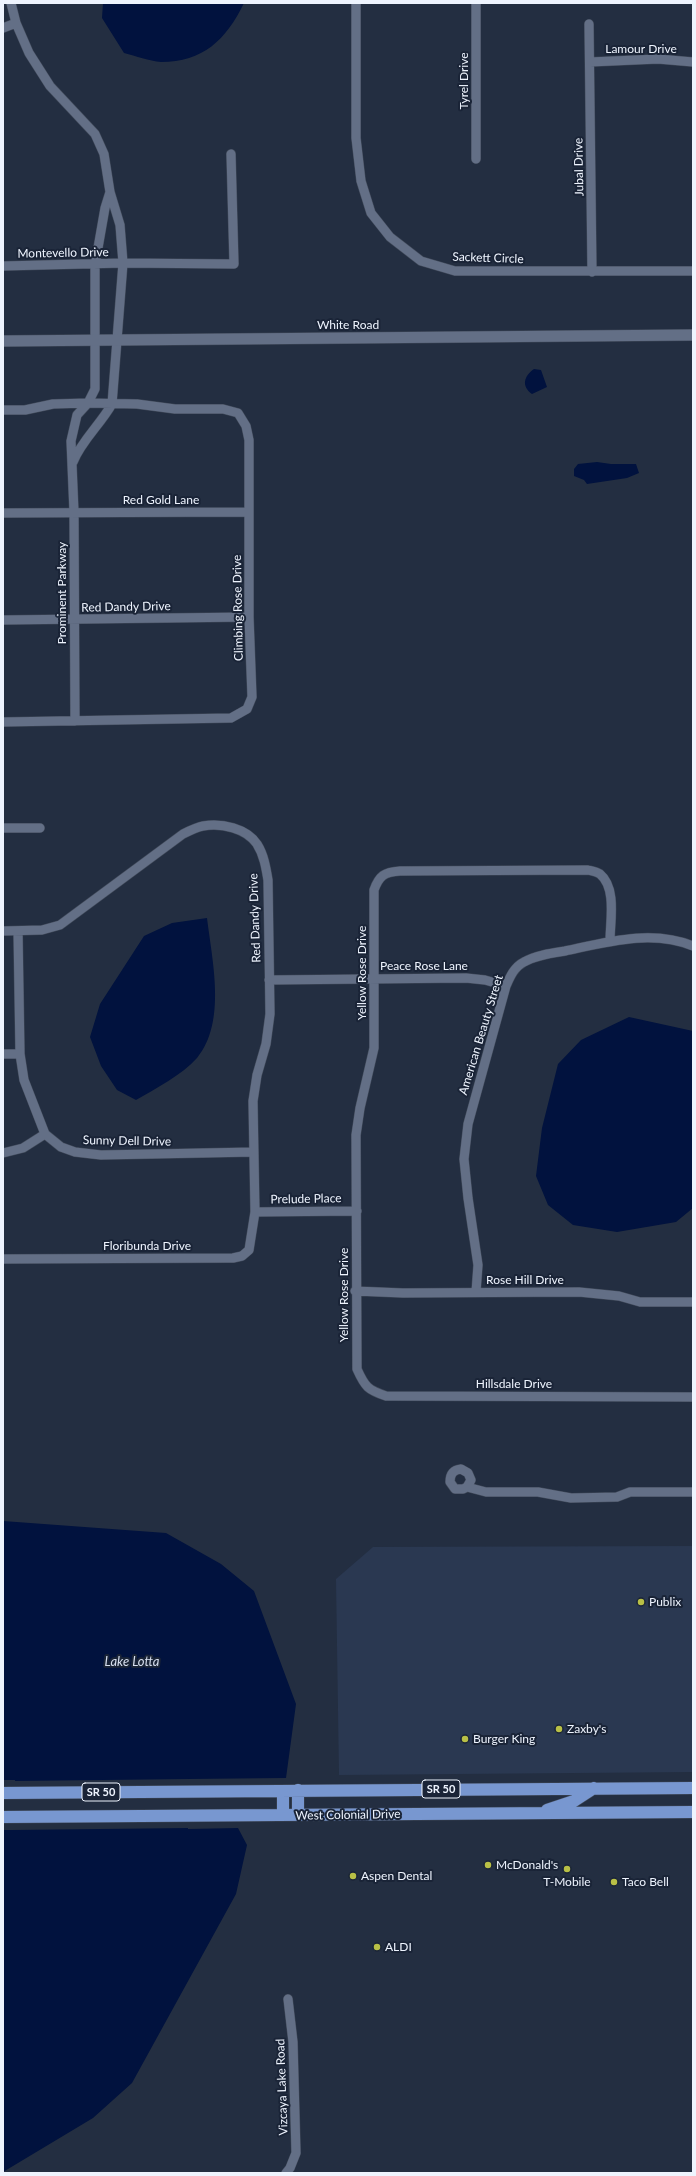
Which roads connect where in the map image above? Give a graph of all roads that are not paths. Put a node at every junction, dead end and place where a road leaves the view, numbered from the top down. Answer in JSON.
{"nodes":[{"id":1,"x":11,"y":3,"type":"edge"},
{"id":2,"x":356,"y":3,"type":"edge"},
{"id":3,"x":476,"y":3,"type":"edge"},
{"id":4,"x":16,"y":23,"type":"junction"},
{"id":5,"x":589,"y":24,"type":"dead end"},
{"id":6,"x":3,"y":28,"type":"edge"},
{"id":7,"x":590,"y":62,"type":"junction"},
{"id":8,"x":693,"y":62,"type":"edge"},
{"id":9,"x":230,"y":154,"type":"dead end"},
{"id":10,"x":476,"y":158,"type":"dead end"},
{"id":11,"x":110,"y":192,"type":"junction"},
{"id":12,"x":123,"y":263,"type":"junction"},
{"id":13,"x":95,"y":265,"type":"junction"},
{"id":14,"x":3,"y":266,"type":"edge"},
{"id":15,"x":693,"y":271,"type":"edge"},
{"id":16,"x":592,"y":272,"type":"junction"},
{"id":17,"x":693,"y":335,"type":"edge"},
{"id":18,"x":95,"y":340,"type":"junction"},
{"id":19,"x":117,"y":340,"type":"junction"},
{"id":20,"x":3,"y":341,"type":"edge"},
{"id":21,"x":88,"y":403,"type":"junction"},
{"id":22,"x":112,"y":404,"type":"junction"},
{"id":23,"x":3,"y":410,"type":"edge"},
{"id":24,"x":72,"y":464,"type":"junction"},
{"id":25,"x":74,"y":512,"type":"junction"},
{"id":26,"x":249,"y":512,"type":"junction"},
{"id":27,"x":3,"y":513,"type":"edge"},
{"id":28,"x":249,"y":618,"type":"junction"},
{"id":29,"x":3,"y":620,"type":"edge"},
{"id":30,"x":75,"y":620,"type":"junction"},
{"id":31,"x":75,"y":721,"type":"junction"},
{"id":32,"x":3,"y":722,"type":"edge"},
{"id":33,"x":3,"y":828,"type":"edge"},
{"id":34,"x":40,"y":828,"type":"dead end"},
{"id":35,"x":3,"y":931,"type":"edge"},
{"id":36,"x":18,"y":931,"type":"junction"},
{"id":37,"x":610,"y":941,"type":"junction"},
{"id":38,"x":693,"y":946,"type":"edge"},
{"id":39,"x":374,"y":978,"type":"junction"},
{"id":40,"x":269,"y":980,"type":"junction"},
{"id":41,"x":506,"y":986,"type":"junction"},
{"id":42,"x":3,"y":1054,"type":"edge"},
{"id":43,"x":20,"y":1054,"type":"junction"},
{"id":44,"x":45,"y":1134,"type":"junction"},
{"id":45,"x":254,"y":1152,"type":"junction"},
{"id":46,"x":3,"y":1153,"type":"edge"},
{"id":47,"x":357,"y":1211,"type":"junction"},
{"id":48,"x":255,"y":1212,"type":"junction"},
{"id":49,"x":3,"y":1259,"type":"edge"},
{"id":50,"x":355,"y":1291,"type":"junction"},
{"id":51,"x":476,"y":1292,"type":"junction"},
{"id":52,"x":693,"y":1302,"type":"edge"},
{"id":53,"x":356,"y":1360,"type":"joint"},
{"id":54,"x":693,"y":1397,"type":"edge"},
{"id":55,"x":467,"y":1487,"type":"dead end"},
{"id":56,"x":693,"y":1492,"type":"edge"},
{"id":57,"x":594,"y":1788,"type":"junction"},
{"id":58,"x":693,"y":1788,"type":"edge"},
{"id":59,"x":282,"y":1790,"type":"junction"},
{"id":60,"x":298,"y":1790,"type":"junction"},
{"id":61,"x":8,"y":1793,"type":"edge"},
{"id":62,"x":693,"y":1812,"type":"edge"},
{"id":63,"x":536,"y":1813,"type":"junction"},
{"id":64,"x":283,"y":1815,"type":"junction"},
{"id":65,"x":298,"y":1815,"type":"junction"},
{"id":66,"x":9,"y":1817,"type":"edge"},
{"id":67,"x":288,"y":1999,"type":"dead end"},
{"id":68,"x":286,"y":2173,"type":"edge"}],
"edges":[{"from":1,"to":4,"type":"street"},
{"from":2,"to":16,"type":"street","name":"Sackett Circle"},
{"from":3,"to":10,"type":"street","name":"Tyrel Drive"},
{"from":4,"to":6,"type":"street"},
{"from":4,"to":11,"type":"street"},
{"from":5,"to":7,"type":"street","name":"Jubal Drive"},
{"from":7,"to":8,"type":"street","name":"Lamour Drive"},
{"from":7,"to":16,"type":"street","name":"Jubal Drive"},
{"from":9,"to":12,"type":"street","name":"Montevello Drive"},
{"from":11,"to":12,"type":"street"},
{"from":11,"to":13,"type":"street","name":"Prominent Parkway"},
{"from":12,"to":13,"type":"street","name":"Montevello Drive"},
{"from":12,"to":19,"type":"street"},
{"from":13,"to":14,"type":"street","name":"Montevello Drive"},
{"from":13,"to":18,"type":"street","name":"Prominent Parkway"},
{"from":15,"to":16,"type":"street","name":"Sackett Circle"},
{"from":17,"to":19,"type":"street","name":"White Road"},
{"from":18,"to":19,"type":"street","name":"White Road"},
{"from":18,"to":20,"type":"street","name":"White Road"},
{"from":18,"to":21,"type":"street","name":"Prominent Parkway"},
{"from":19,"to":22,"type":"street"},
{"from":21,"to":22,"type":"street","name":"Climbing Rose Drive"},
{"from":21,"to":23,"type":"street","name":"Climbing Rose Drive"},
{"from":21,"to":24,"type":"street","name":"Prominent Parkway"},
{"from":22,"to":24,"type":"street","name":"Prominent Parkway"},
{"from":22,"to":26,"type":"street","name":"Climbing Rose Drive"},
{"from":24,"to":25,"type":"street","name":"Prominent Parkway"},
{"from":25,"to":26,"type":"street","name":"Red Gold Lane"},
{"from":25,"to":27,"type":"street","name":"Red Gold Lane"},
{"from":25,"to":30,"type":"street","name":"Prominent Parkway"},
{"from":26,"to":28,"type":"street","name":"Climbing Rose Drive"},
{"from":28,"to":30,"type":"street","name":"Red Dandy Drive"},
{"from":28,"to":31,"type":"street","name":"Climbing Rose Drive"},
{"from":29,"to":30,"type":"street","name":"Red Dandy Drive"},
{"from":30,"to":31,"type":"street","name":"Prominent Parkway"},
{"from":31,"to":32,"type":"street","name":"Climbing Rose Drive"},
{"from":33,"to":34,"type":"street"},
{"from":35,"to":36,"type":"street","name":"Red Dandy Drive"},
{"from":36,"to":40,"type":"street","name":"Red Dandy Drive"},
{"from":36,"to":43,"type":"street"},
{"from":37,"to":38,"type":"street","name":"American Beauty Street"},
{"from":37,"to":39,"type":"street","name":"Yellow Rose Drive"},
{"from":37,"to":41,"type":"street","name":"American Beauty Street"},
{"from":39,"to":40,"type":"street","name":"Peace Rose Lane"},
{"from":39,"to":41,"type":"street","name":"Peace Rose Lane"},
{"from":39,"to":47,"type":"street","name":"Yellow Rose Drive"},
{"from":40,"to":45,"type":"street","name":"Red Dandy Drive"},
{"from":41,"to":51,"type":"street","name":"American Beauty Street"},
{"from":42,"to":43,"type":"street"},
{"from":43,"to":44,"type":"street"},
{"from":44,"to":45,"type":"street","name":"Sunny Dell Drive"},
{"from":44,"to":46,"type":"street"},
{"from":45,"to":48,"type":"street","name":"Red Dandy Drive"},
{"from":47,"to":48,"type":"street","name":"Prelude Place"},
{"from":47,"to":50,"type":"street","name":"Yellow Rose Drive"},
{"from":48,"to":49,"type":"street","name":"Floribunda Drive"},
{"from":50,"to":51,"type":"street","name":"Rose Hill Drive"},
{"from":50,"to":53,"type":"street","name":"Yellow Rose Drive"},
{"from":51,"to":52,"type":"street","name":"Rose Hill Drive"},
{"from":53,"to":54,"type":"street","name":"Hillsdale Drive"},
{"from":55,"to":56,"type":"street"},
{"from":57,"to":58,"type":"highway","name":"West Colonial Drive","number":"SR 50"},
{"from":57,"to":60,"type":"highway","name":"West Colonial Drive","number":"SR 50"},
{"from":57,"to":63,"type":"highway"},
{"from":59,"to":60,"type":"highway","name":"West Colonial Drive","number":"SR 50"},
{"from":59,"to":61,"type":"highway","name":"West Colonial Drive","number":"SR 50"},
{"from":59,"to":64,"type":"highway"},
{"from":60,"to":65,"type":"highway"},
{"from":62,"to":63,"type":"highway","name":"West Colonial Drive","number":"SR 50"},
{"from":63,"to":65,"type":"highway","name":"West Colonial Drive","number":"SR 50"},
{"from":64,"to":65,"type":"highway","name":"West Colonial Drive","number":"SR 50"},
{"from":64,"to":66,"type":"highway","name":"West Colonial Drive","number":"SR 50"},
{"from":67,"to":68,"type":"street","name":"Vizcaya Lake Road"}]}
